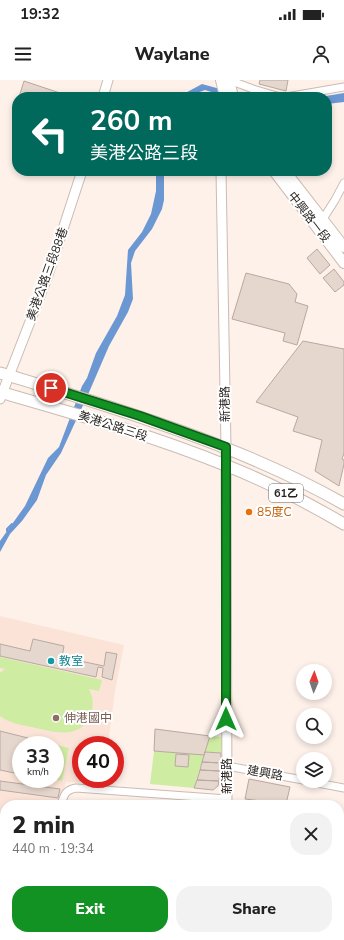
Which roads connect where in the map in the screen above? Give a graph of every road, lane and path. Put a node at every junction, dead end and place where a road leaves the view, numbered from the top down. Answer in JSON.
{"nodes":[{"id":1,"x":108,"y":80,"type":"edge"},
{"id":2,"x":227,"y":87,"type":"edge"},
{"id":3,"x":344,"y":87,"type":"edge"},
{"id":4,"x":104,"y":92,"type":"edge"},
{"id":5,"x":263,"y":92,"type":"edge"},
{"id":6,"x":315,"y":92,"type":"edge"},
{"id":7,"x":80,"y":176,"type":"edge"},
{"id":8,"x":221,"y":176,"type":"edge"},
{"id":9,"x":278,"y":176,"type":"edge"},
{"id":10,"x":288,"y":176,"type":"edge"},
{"id":11,"x":344,"y":183,"type":"edge"},
{"id":12,"x":320,"y":223,"type":"junction"},
{"id":13,"x":344,"y":248,"type":"edge"},
{"id":14,"x":344,"y":263,"type":"edge"},
{"id":15,"x":5,"y":375,"type":"edge"},
{"id":16,"x":1,"y":394,"type":"edge"},
{"id":17,"x":226,"y":447,"type":"junction"},
{"id":18,"x":225,"y":465,"type":"junction"},
{"id":19,"x":344,"y":504,"type":"edge"},
{"id":20,"x":344,"y":524,"type":"edge"},
{"id":21,"x":227,"y":766,"type":"junction"},
{"id":22,"x":296,"y":779,"type":"edge"},
{"id":23,"x":332,"y":786,"type":"edge"},
{"id":24,"x":344,"y":788,"type":"edge"},
{"id":25,"x":62,"y":800,"type":"edge"},
{"id":26,"x":205,"y":800,"type":"edge"},
{"id":27,"x":227,"y":800,"type":"edge"}],
"edges":[{"from":1,"to":4,"type":"street"},
{"from":2,"to":5,"type":"street"},
{"from":3,"to":6,"type":"street"},
{"from":7,"to":15,"type":"street","name":"美港公路三段88巷"},
{"from":8,"to":17,"type":"street","name":"新港路"},
{"from":9,"to":12,"type":"main road","name":"中興路一段"},
{"from":10,"to":12,"type":"main road","name":"中興路一段"},
{"from":11,"to":12,"type":"street"},
{"from":12,"to":13,"type":"main road","name":"中興路一段"},
{"from":12,"to":14,"type":"main road","name":"中興路一段"},
{"from":15,"to":16,"type":"street","name":"美港公路三段88巷"},
{"from":15,"to":17,"type":"main road","name":"美港公路三段","number":"61乙"},
{"from":16,"to":18,"type":"main road","name":"美港公路三段","number":"61乙"},
{"from":17,"to":18,"type":"street","name":"新港路"},
{"from":17,"to":19,"type":"main road","number":"61乙"},
{"from":18,"to":20,"type":"main road","number":"61乙"},
{"from":18,"to":21,"type":"street","name":"新港路"},
{"from":21,"to":22,"type":"street","name":"建興路"},
{"from":21,"to":27,"type":"street","name":"新港路"},
{"from":23,"to":24,"type":"street"},
{"from":25,"to":26,"type":"street"}]}
